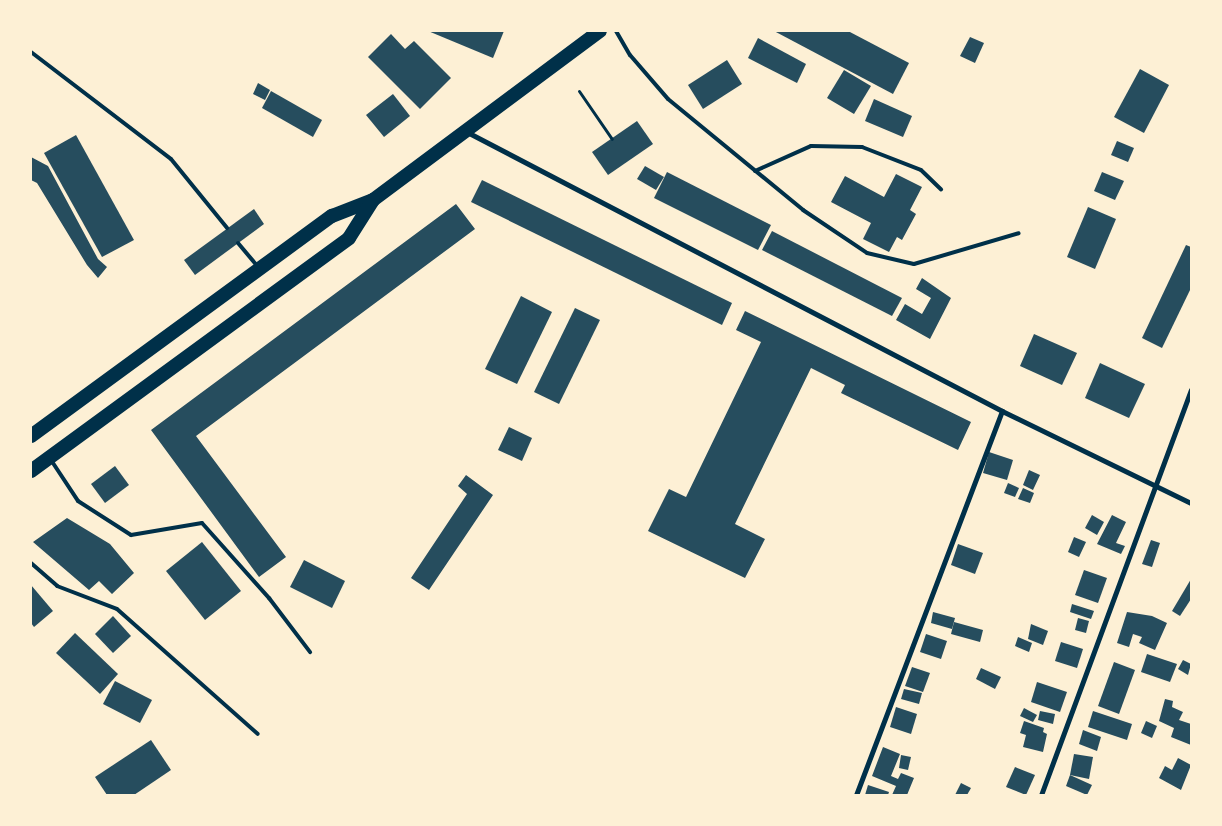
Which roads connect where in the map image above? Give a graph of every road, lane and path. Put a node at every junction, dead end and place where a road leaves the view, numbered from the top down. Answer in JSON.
{"nodes":[{"id":1,"x":600,"y":31,"type":"edge"},
{"id":2,"x":616,"y":31,"type":"edge"},
{"id":3,"x":31,"y":52,"type":"edge"},
{"id":4,"x":579,"y":91,"type":"dead end"},
{"id":5,"x":466,"y":132,"type":"junction"},
{"id":6,"x":612,"y":138,"type":"dead end"},
{"id":7,"x":755,"y":171,"type":"junction"},
{"id":8,"x":941,"y":189,"type":"dead end"},
{"id":9,"x":373,"y":200,"type":"junction"},
{"id":10,"x":227,"y":228,"type":"dead end"},
{"id":11,"x":1019,"y":232,"type":"dead end"},
{"id":12,"x":238,"y":243,"type":"dead end"},
{"id":13,"x":260,"y":270,"type":"junction"},
{"id":14,"x":1191,"y":390,"type":"edge"},
{"id":15,"x":1002,"y":412,"type":"junction"},
{"id":16,"x":31,"y":436,"type":"edge"},
{"id":17,"x":50,"y":458,"type":"junction"},
{"id":18,"x":31,"y":472,"type":"edge"},
{"id":19,"x":1156,"y":487,"type":"junction"},
{"id":20,"x":1191,"y":503,"type":"edge"},
{"id":21,"x":31,"y":563,"type":"edge"},
{"id":22,"x":310,"y":652,"type":"dead end"},
{"id":23,"x":258,"y":734,"type":"dead end"},
{"id":24,"x":856,"y":795,"type":"edge"},
{"id":25,"x":1041,"y":795,"type":"edge"}],
"edges":[{"from":1,"to":5,"type":"highway"},
{"from":2,"to":7,"type":"lane"},
{"from":3,"to":10,"type":"lane"},
{"from":4,"to":6,"type":"path"},
{"from":5,"to":9,"type":"highway"},
{"from":5,"to":15,"type":"street"},
{"from":7,"to":8,"type":"lane"},
{"from":7,"to":11,"type":"lane"},
{"from":9,"to":13,"type":"highway"},
{"from":9,"to":17,"type":"highway"},
{"from":12,"to":13,"type":"lane"},
{"from":13,"to":16,"type":"highway"},
{"from":14,"to":19,"type":"street"},
{"from":15,"to":19,"type":"street"},
{"from":15,"to":24,"type":"street"},
{"from":17,"to":18,"type":"highway"},
{"from":17,"to":22,"type":"lane"},
{"from":19,"to":20,"type":"street"},
{"from":19,"to":25,"type":"street"},
{"from":21,"to":23,"type":"lane"}]}
